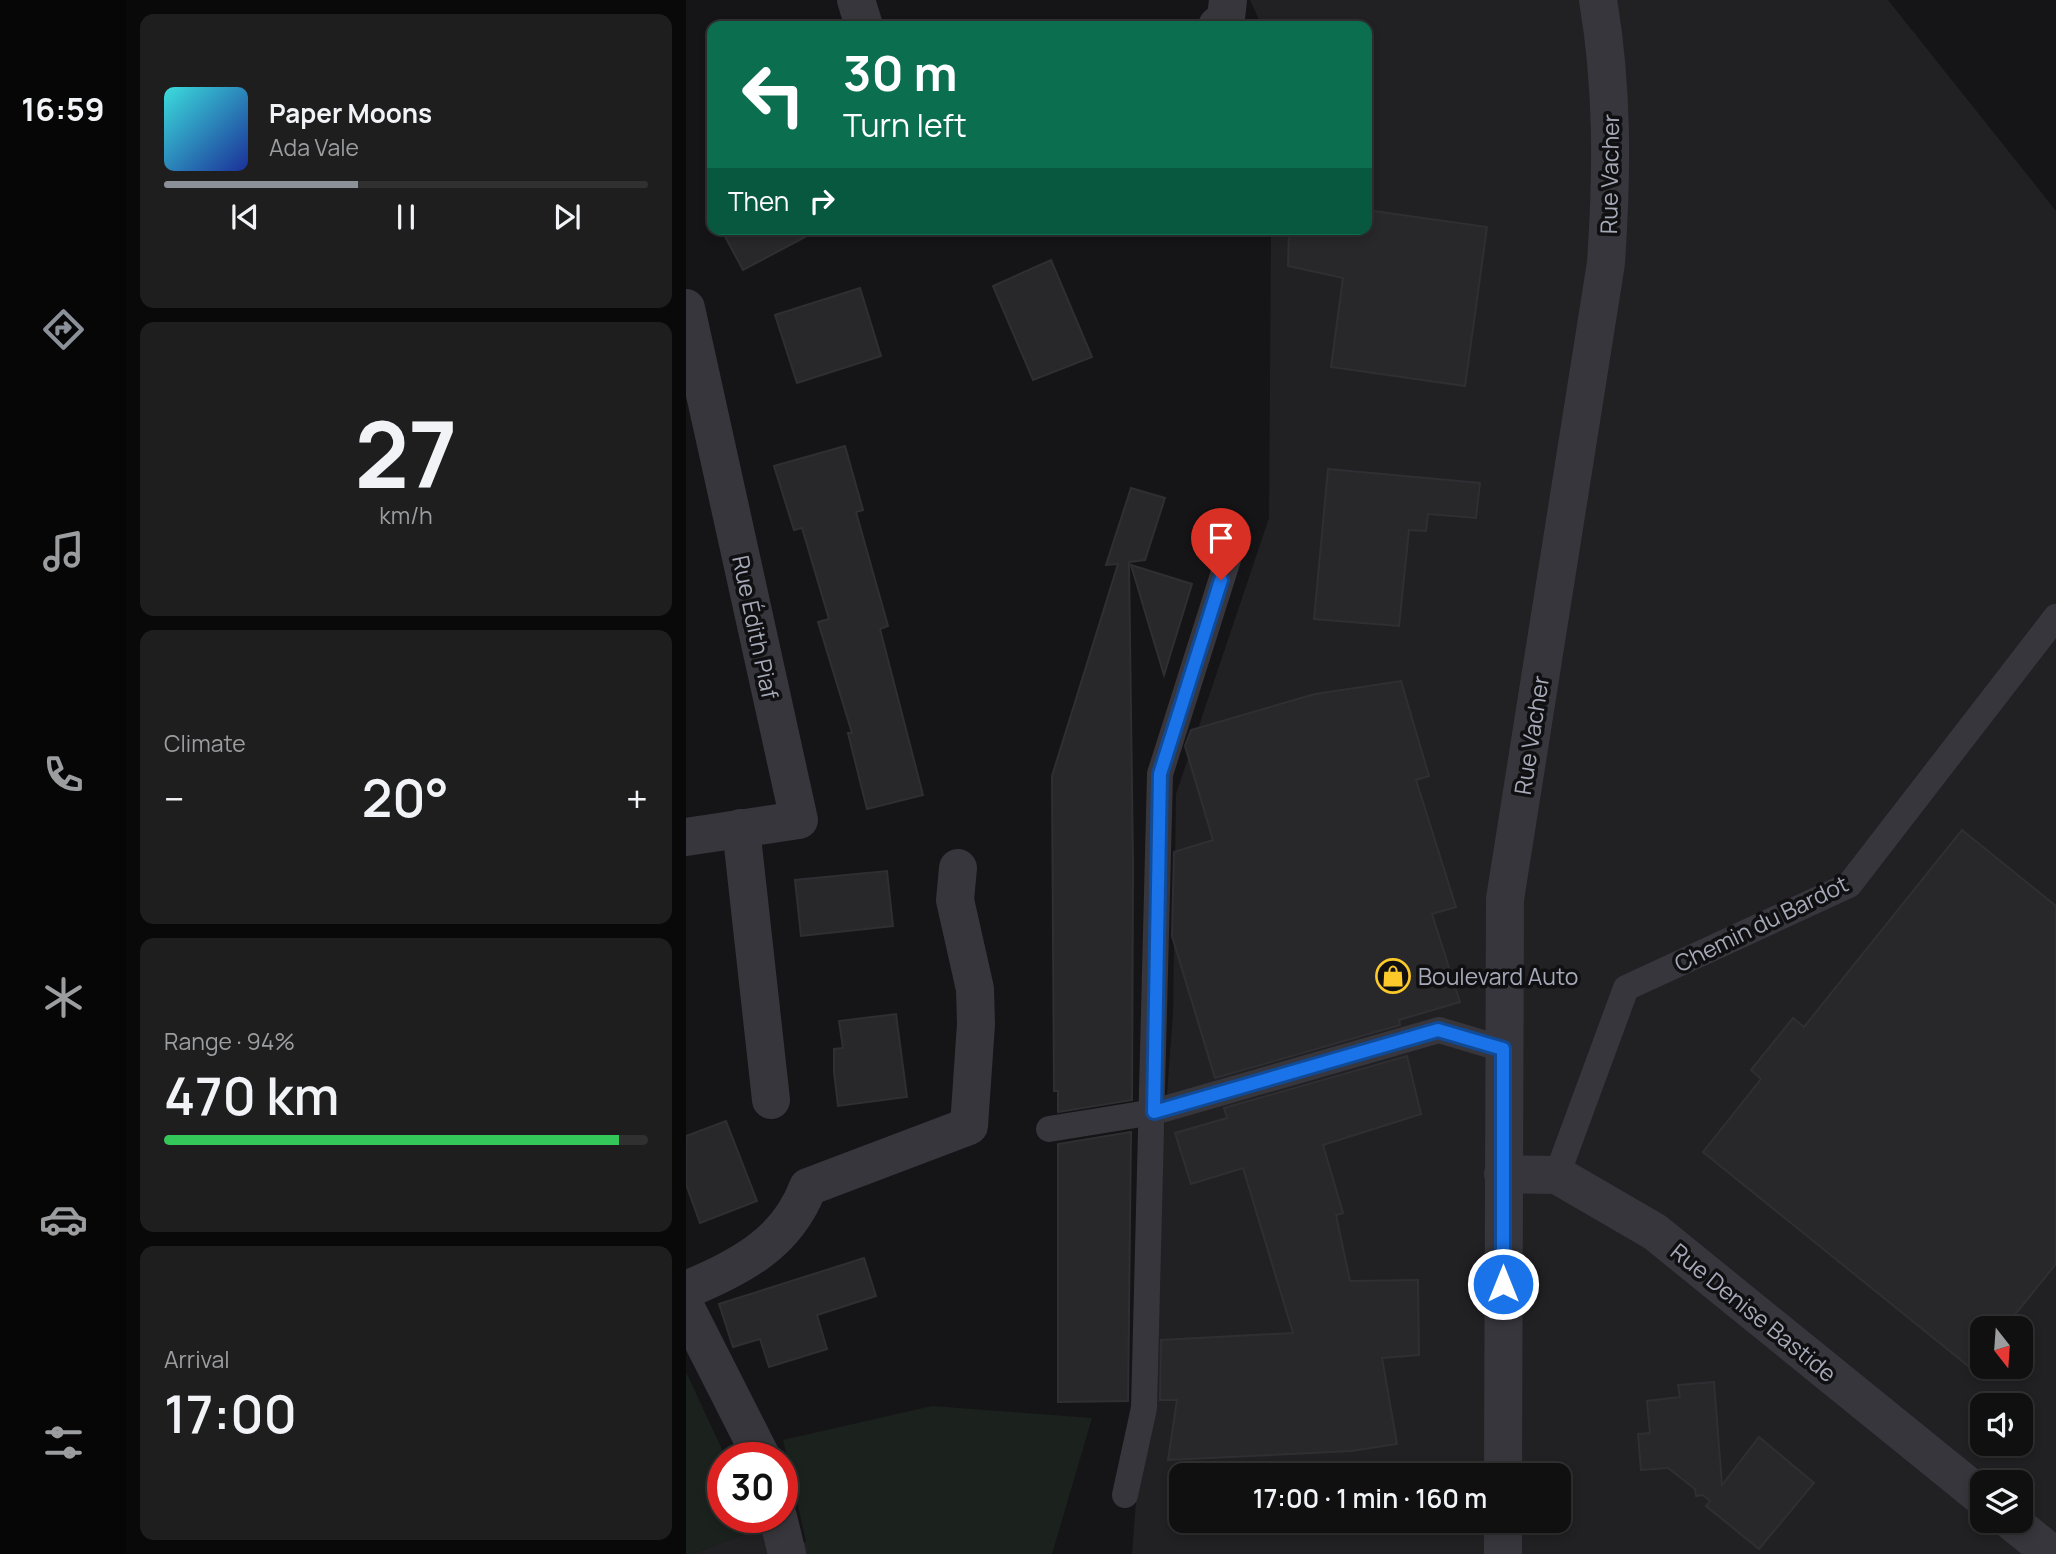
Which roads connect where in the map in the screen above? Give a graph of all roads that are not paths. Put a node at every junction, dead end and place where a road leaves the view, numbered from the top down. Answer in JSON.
{"nodes":[{"id":1,"x":856,"y":0,"type":"edge"},
{"id":2,"x":1228,"y":0,"type":"edge"},
{"id":3,"x":1598,"y":0,"type":"edge"},
{"id":4,"x":862,"y":21,"type":"edge"},
{"id":5,"x":1223,"y":21,"type":"edge"},
{"id":6,"x":687,"y":317,"type":"edge"},
{"id":7,"x":1237,"y":531,"type":"dead end"},
{"id":8,"x":2056,"y":617,"type":"edge"},
{"id":9,"x":741,"y":828,"type":"junction"},
{"id":10,"x":686,"y":837,"type":"edge"},
{"id":11,"x":958,"y":868,"type":"dead end"},
{"id":12,"x":1503,"y":1049,"type":"junction"},
{"id":13,"x":771,"y":1100,"type":"dead end"},
{"id":14,"x":1154,"y":1112,"type":"junction"},
{"id":15,"x":1049,"y":1129,"type":"dead end"},
{"id":16,"x":1503,"y":1174,"type":"junction"},
{"id":17,"x":1557,"y":1175,"type":"junction"},
{"id":18,"x":686,"y":1290,"type":"edge"},
{"id":19,"x":686,"y":1308,"type":"edge"},
{"id":20,"x":754,"y":1442,"type":"edge"},
{"id":21,"x":1503,"y":1463,"type":"edge"},
{"id":22,"x":1970,"y":1487,"type":"edge"},
{"id":23,"x":1125,"y":1495,"type":"dead end"},
{"id":24,"x":782,"y":1533,"type":"edge"},
{"id":25,"x":1503,"y":1533,"type":"edge"},
{"id":26,"x":2026,"y":1533,"type":"edge"},
{"id":27,"x":787,"y":1554,"type":"edge"},
{"id":28,"x":1503,"y":1554,"type":"edge"},
{"id":29,"x":2052,"y":1554,"type":"edge"}],
"edges":[{"from":1,"to":4,"type":"street"},
{"from":2,"to":5,"type":"street"},
{"from":3,"to":12,"type":"street","name":"Rue Vacher"},
{"from":6,"to":9,"type":"street","name":"Rue Édith Piaf"},
{"from":7,"to":14,"type":"lane"},
{"from":8,"to":17,"type":"lane","name":"Chemin du Bardot"},
{"from":9,"to":10,"type":"street","name":"Rue Édith Piaf"},
{"from":9,"to":13,"type":"street"},
{"from":11,"to":18,"type":"street"},
{"from":12,"to":14,"type":"lane"},
{"from":12,"to":16,"type":"street","name":"Rue Vacher"},
{"from":14,"to":15,"type":"lane"},
{"from":14,"to":23,"type":"lane"},
{"from":16,"to":17,"type":"street","name":"Rue Denise Bastide"},
{"from":16,"to":21,"type":"street","name":"Rue Vacher"},
{"from":17,"to":22,"type":"street","name":"Rue Denise Bastide"},
{"from":19,"to":20,"type":"street"},
{"from":24,"to":27,"type":"street"},
{"from":25,"to":28,"type":"street"},
{"from":26,"to":29,"type":"street"}]}
